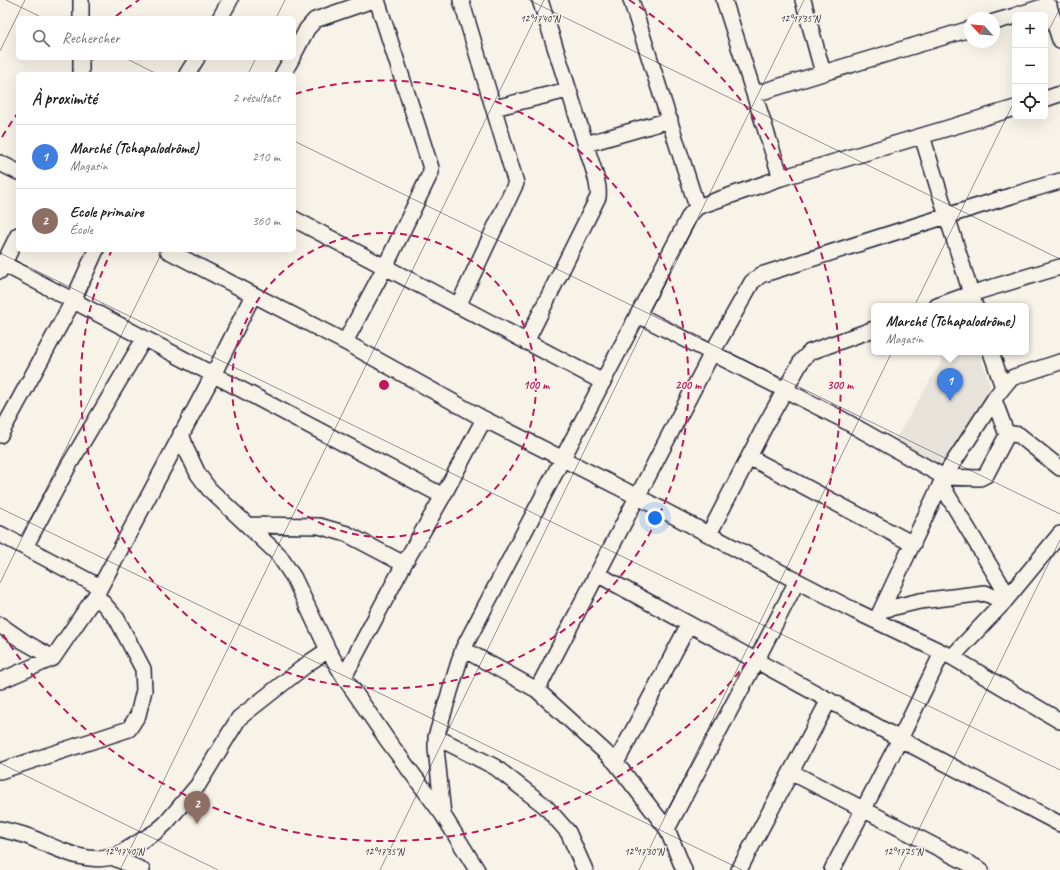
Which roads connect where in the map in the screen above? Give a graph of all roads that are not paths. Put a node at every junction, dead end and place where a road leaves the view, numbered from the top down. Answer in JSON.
{"nodes":[{"id":1,"x":81,"y":0,"type":"edge"},
{"id":2,"x":230,"y":0,"type":"edge"},
{"id":3,"x":373,"y":0,"type":"edge"},
{"id":4,"x":377,"y":0,"type":"edge"},
{"id":5,"x":461,"y":0,"type":"edge"},
{"id":6,"x":540,"y":0,"type":"edge"},
{"id":7,"x":631,"y":0,"type":"edge"},
{"id":8,"x":724,"y":0,"type":"edge"},
{"id":9,"x":803,"y":0,"type":"edge"},
{"id":10,"x":1048,"y":3,"type":"edge"},
{"id":11,"x":1024,"y":12,"type":"edge"},
{"id":12,"x":81,"y":16,"type":"edge"},
{"id":13,"x":221,"y":16,"type":"edge"},
{"id":14,"x":1012,"y":16,"type":"edge"},
{"id":15,"x":1000,"y":20,"type":"edge"},
{"id":16,"x":964,"y":31,"type":"edge"},
{"id":17,"x":1060,"y":40,"type":"edge"},
{"id":18,"x":296,"y":50,"type":"edge"},
{"id":19,"x":81,"y":60,"type":"edge"},
{"id":20,"x":195,"y":60,"type":"edge"},
{"id":21,"x":291,"y":60,"type":"edge"},
{"id":22,"x":81,"y":72,"type":"edge"},
{"id":23,"x":188,"y":72,"type":"edge"},
{"id":24,"x":284,"y":72,"type":"edge"},
{"id":25,"x":823,"y":73,"type":"junction"},
{"id":26,"x":568,"y":90,"type":"junction"},
{"id":27,"x":755,"y":94,"type":"junction"},
{"id":28,"x":1060,"y":94,"type":"edge"},
{"id":29,"x":1048,"y":98,"type":"edge"},
{"id":30,"x":494,"y":108,"type":"junction"},
{"id":31,"x":1012,"y":109,"type":"edge"},
{"id":32,"x":670,"y":120,"type":"junction"},
{"id":33,"x":922,"y":136,"type":"junction"},
{"id":34,"x":586,"y":144,"type":"junction"},
{"id":35,"x":0,"y":162,"type":"edge"},
{"id":36,"x":16,"y":171,"type":"edge"},
{"id":37,"x":782,"y":178,"type":"junction"},
{"id":38,"x":1060,"y":180,"type":"edge"},
{"id":39,"x":697,"y":207,"type":"junction"},
{"id":40,"x":947,"y":215,"type":"junction"},
{"id":41,"x":296,"y":220,"type":"edge"},
{"id":42,"x":16,"y":240,"type":"edge"},
{"id":43,"x":95,"y":252,"type":"edge"},
{"id":44,"x":171,"y":252,"type":"edge"},
{"id":45,"x":1,"y":266,"type":"edge"},
{"id":46,"x":385,"y":267,"type":"junction"},
{"id":47,"x":1060,"y":267,"type":"edge"},
{"id":48,"x":253,"y":295,"type":"junction"},
{"id":49,"x":973,"y":300,"type":"edge"},
{"id":50,"x":73,"y":301,"type":"junction"},
{"id":51,"x":954,"y":303,"type":"edge"},
{"id":52,"x":458,"y":306,"type":"junction"},
{"id":53,"x":638,"y":315,"type":"junction"},
{"id":54,"x":871,"y":330,"type":"edge"},
{"id":55,"x":144,"y":338,"type":"junction"},
{"id":56,"x":345,"y":342,"type":"junction"},
{"id":57,"x":526,"y":342,"type":"junction"},
{"id":58,"x":712,"y":353,"type":"junction"},
{"id":59,"x":992,"y":355,"type":"edge"},
{"id":60,"x":1060,"y":362,"type":"edge"},
{"id":61,"x":213,"y":375,"type":"junction"},
{"id":62,"x":603,"y":382,"type":"junction"},
{"id":63,"x":1003,"y":387,"type":"junction"},
{"id":64,"x":785,"y":390,"type":"junction"},
{"id":65,"x":994,"y":400,"type":"junction"},
{"id":66,"x":484,"y":419,"type":"junction"},
{"id":67,"x":181,"y":433,"type":"junction"},
{"id":68,"x":0,"y":435,"type":"edge"},
{"id":69,"x":1007,"y":435,"type":"junction"},
{"id":70,"x":749,"y":458,"type":"junction"},
{"id":71,"x":563,"y":459,"type":"junction"},
{"id":72,"x":1060,"y":468,"type":"edge"},
{"id":73,"x":942,"y":481,"type":"junction"},
{"id":74,"x":443,"y":496,"type":"junction"},
{"id":75,"x":638,"y":497,"type":"junction"},
{"id":76,"x":248,"y":525,"type":"junction"},
{"id":77,"x":0,"y":534,"type":"edge"},
{"id":78,"x":709,"y":534,"type":"junction"},
{"id":79,"x":1060,"y":534,"type":"edge"},
{"id":80,"x":913,"y":544,"type":"junction"},
{"id":81,"x":25,"y":547,"type":"junction"},
{"id":82,"x":404,"y":564,"type":"junction"},
{"id":83,"x":597,"y":574,"type":"junction"},
{"id":84,"x":797,"y":581,"type":"junction"},
{"id":85,"x":98,"y":591,"type":"junction"},
{"id":86,"x":1006,"y":599,"type":"junction"},
{"id":87,"x":879,"y":616,"type":"junction"},
{"id":88,"x":689,"y":624,"type":"junction"},
{"id":89,"x":0,"y":625,"type":"edge"},
{"id":90,"x":463,"y":649,"type":"junction"},
{"id":91,"x":328,"y":650,"type":"junction"},
{"id":92,"x":947,"y":655,"type":"junction"},
{"id":93,"x":53,"y":658,"type":"junction"},
{"id":94,"x":756,"y":661,"type":"junction"},
{"id":95,"x":344,"y":677,"type":"junction"},
{"id":96,"x":0,"y":681,"type":"edge"},
{"id":97,"x":537,"y":690,"type":"junction"},
{"id":98,"x":829,"y":700,"type":"junction"},
{"id":99,"x":1060,"y":721,"type":"edge"},
{"id":100,"x":436,"y":738,"type":"junction"},
{"id":101,"x":900,"y":740,"type":"junction"},
{"id":102,"x":616,"y":763,"type":"junction"},
{"id":103,"x":0,"y":772,"type":"edge"},
{"id":104,"x":791,"y":772,"type":"junction"},
{"id":105,"x":864,"y":810,"type":"junction"},
{"id":106,"x":443,"y":815,"type":"junction"},
{"id":107,"x":1060,"y":824,"type":"edge"},
{"id":108,"x":0,"y":829,"type":"edge"},
{"id":109,"x":667,"y":829,"type":"junction"},
{"id":110,"x":25,"y":835,"type":"junction"},
{"id":111,"x":0,"y":838,"type":"edge"},
{"id":112,"x":112,"y":857,"type":"junction"},
{"id":113,"x":477,"y":869,"type":"edge"},
{"id":114,"x":142,"y":870,"type":"edge"},
{"id":115,"x":586,"y":870,"type":"edge"},
{"id":116,"x":684,"y":870,"type":"edge"},
{"id":117,"x":739,"y":870,"type":"edge"},
{"id":118,"x":832,"y":870,"type":"edge"},
{"id":119,"x":981,"y":870,"type":"edge"}],
"edges":[{"from":1,"to":12,"type":"street"},
{"from":2,"to":13,"type":"street"},
{"from":3,"to":18,"type":"street"},
{"from":4,"to":46,"type":"street"},
{"from":5,"to":30,"type":"street"},
{"from":6,"to":26,"type":"street"},
{"from":7,"to":32,"type":"street"},
{"from":8,"to":27,"type":"street"},
{"from":9,"to":25,"type":"street"},
{"from":10,"to":11,"type":"street"},
{"from":10,"to":17,"type":"street"},
{"from":14,"to":15,"type":"street"},
{"from":16,"to":25,"type":"street"},
{"from":19,"to":22,"type":"street"},
{"from":20,"to":23,"type":"street"},
{"from":21,"to":24,"type":"street"},
{"from":25,"to":27,"type":"street"},
{"from":26,"to":30,"type":"street"},
{"from":26,"to":34,"type":"street"},
{"from":27,"to":37,"type":"street"},
{"from":28,"to":29,"type":"street"},
{"from":30,"to":52,"type":"street"},
{"from":31,"to":33,"type":"street"},
{"from":32,"to":34,"type":"street"},
{"from":32,"to":39,"type":"street"},
{"from":33,"to":37,"type":"street"},
{"from":33,"to":40,"type":"street"},
{"from":34,"to":57,"type":"street"},
{"from":35,"to":36,"type":"street"},
{"from":37,"to":39,"type":"street"},
{"from":38,"to":40,"type":"street"},
{"from":39,"to":53,"type":"street"},
{"from":40,"to":49,"type":"street"},
{"from":40,"to":58,"type":"street"},
{"from":41,"to":46,"type":"street"},
{"from":42,"to":45,"type":"street"},
{"from":43,"to":50,"type":"street"},
{"from":44,"to":48,"type":"street"},
{"from":45,"to":50,"type":"street"},
{"from":46,"to":52,"type":"street"},
{"from":46,"to":56,"type":"street"},
{"from":47,"to":49,"type":"street"},
{"from":48,"to":56,"type":"street"},
{"from":48,"to":61,"type":"street"},
{"from":49,"to":51,"type":"street"},
{"from":50,"to":55,"type":"street"},
{"from":50,"to":68,"type":"street"},
{"from":52,"to":57,"type":"street"},
{"from":53,"to":58,"type":"street"},
{"from":53,"to":62,"type":"street"},
{"from":54,"to":64,"type":"street"},
{"from":55,"to":61,"type":"street"},
{"from":55,"to":81,"type":"street"},
{"from":56,"to":66,"type":"street"},
{"from":57,"to":62,"type":"street"},
{"from":58,"to":64,"type":"street"},
{"from":58,"to":75,"type":"street"},
{"from":59,"to":63,"type":"street"},
{"from":60,"to":63,"type":"street"},
{"from":61,"to":67,"type":"street"},
{"from":61,"to":74,"type":"street"},
{"from":62,"to":71,"type":"street"},
{"from":63,"to":65,"type":"street"},
{"from":64,"to":70,"type":"street"},
{"from":64,"to":73,"type":"street"},
{"from":65,"to":69,"type":"street"},
{"from":65,"to":73,"type":"street"},
{"from":66,"to":71,"type":"street"},
{"from":66,"to":74,"type":"street"},
{"from":67,"to":76,"type":"street"},
{"from":67,"to":85,"type":"street"},
{"from":69,"to":72,"type":"street"},
{"from":69,"to":73,"type":"street"},
{"from":70,"to":78,"type":"street"},
{"from":70,"to":80,"type":"street"},
{"from":71,"to":75,"type":"street"},
{"from":71,"to":90,"type":"street"},
{"from":73,"to":80,"type":"street"},
{"from":73,"to":86,"type":"street"},
{"from":74,"to":82,"type":"street"},
{"from":75,"to":78,"type":"street"},
{"from":75,"to":83,"type":"street"},
{"from":76,"to":82,"type":"street"},
{"from":76,"to":91,"type":"street"},
{"from":77,"to":81,"type":"street"},
{"from":78,"to":84,"type":"street"},
{"from":79,"to":86,"type":"street"},
{"from":80,"to":87,"type":"street"},
{"from":81,"to":85,"type":"street"},
{"from":82,"to":95,"type":"street"},
{"from":83,"to":88,"type":"street"},
{"from":83,"to":97,"type":"street"},
{"from":84,"to":87,"type":"street"},
{"from":84,"to":94,"type":"street"},
{"from":85,"to":93,"type":"street"},
{"from":85,"to":103,"type":"street"},
{"from":86,"to":87,"type":"street"},
{"from":86,"to":92,"type":"street"},
{"from":87,"to":92,"type":"street"},
{"from":88,"to":94,"type":"street"},
{"from":88,"to":102,"type":"street"},
{"from":89,"to":93,"type":"street"},
{"from":90,"to":97,"type":"street"},
{"from":90,"to":100,"type":"street"},
{"from":91,"to":95,"type":"street"},
{"from":91,"to":112,"type":"street"},
{"from":92,"to":99,"type":"street"},
{"from":92,"to":101,"type":"street"},
{"from":93,"to":96,"type":"street"},
{"from":94,"to":98,"type":"street"},
{"from":94,"to":109,"type":"street"},
{"from":95,"to":106,"type":"street"},
{"from":97,"to":102,"type":"street"},
{"from":98,"to":101,"type":"street"},
{"from":98,"to":104,"type":"street"},
{"from":100,"to":106,"type":"street"},
{"from":100,"to":115,"type":"street"},
{"from":101,"to":105,"type":"street"},
{"from":101,"to":107,"type":"street"},
{"from":102,"to":109,"type":"street"},
{"from":104,"to":105,"type":"street"},
{"from":104,"to":117,"type":"street"},
{"from":105,"to":118,"type":"street"},
{"from":105,"to":119,"type":"street"},
{"from":106,"to":113,"type":"street"},
{"from":108,"to":110,"type":"street"},
{"from":109,"to":116,"type":"street"},
{"from":110,"to":111,"type":"street"},
{"from":110,"to":112,"type":"street"},
{"from":112,"to":114,"type":"street"}]}
